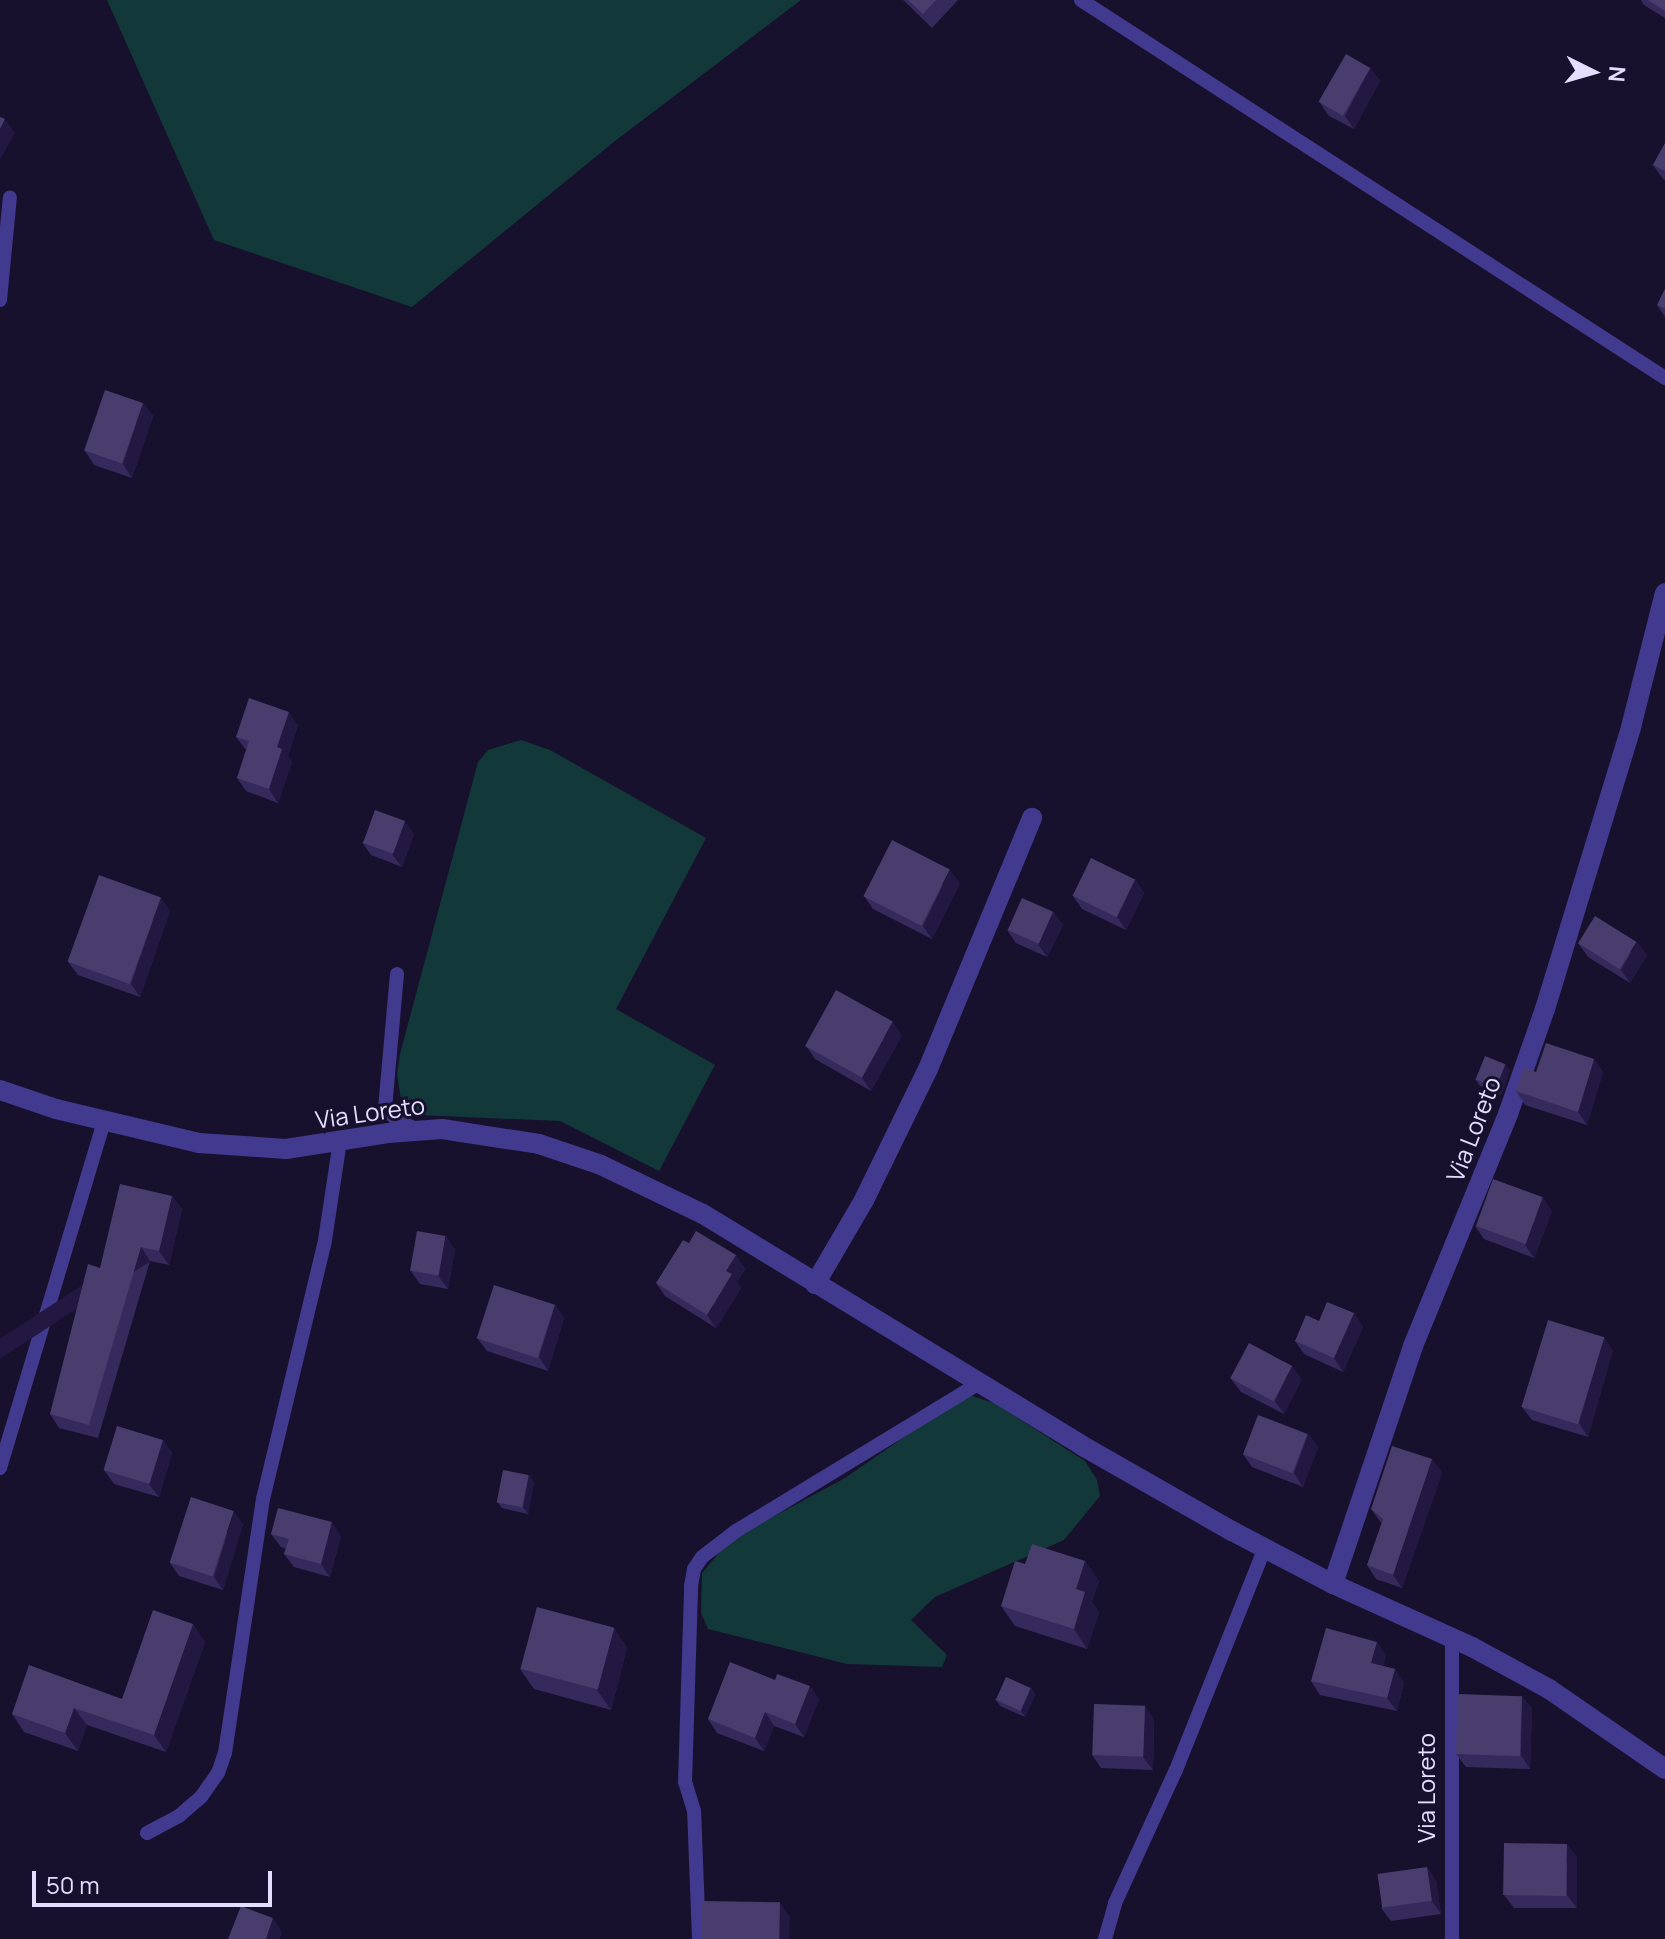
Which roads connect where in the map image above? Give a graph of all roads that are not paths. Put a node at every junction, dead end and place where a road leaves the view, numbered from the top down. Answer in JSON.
{"nodes":[{"id":1,"x":1081,"y":0,"type":"edge"},
{"id":2,"x":10,"y":197,"type":"dead end"},
{"id":3,"x":0,"y":300,"type":"edge"},
{"id":4,"x":1665,"y":378,"type":"edge"},
{"id":5,"x":1665,"y":593,"type":"edge"},
{"id":6,"x":1032,"y":818,"type":"dead end"},
{"id":7,"x":397,"y":974,"type":"dead end"},
{"id":8,"x":0,"y":1090,"type":"edge"},
{"id":9,"x":104,"y":1122,"type":"junction"},
{"id":10,"x":416,"y":1129,"type":"junction"},
{"id":11,"x":340,"y":1141,"type":"junction"},
{"id":12,"x":815,"y":1284,"type":"junction"},
{"id":13,"x":979,"y":1383,"type":"junction"},
{"id":14,"x":0,"y":1468,"type":"edge"},
{"id":15,"x":1265,"y":1548,"type":"junction"},
{"id":16,"x":1333,"y":1584,"type":"junction"},
{"id":17,"x":1452,"y":1637,"type":"junction"},
{"id":18,"x":1665,"y":1769,"type":"edge"},
{"id":19,"x":147,"y":1833,"type":"dead end"},
{"id":20,"x":699,"y":1939,"type":"edge"},
{"id":21,"x":1105,"y":1939,"type":"edge"},
{"id":22,"x":1452,"y":1939,"type":"edge"}],
"edges":[{"from":1,"to":4,"type":"lane"},
{"from":2,"to":3,"type":"lane"},
{"from":5,"to":16,"type":"street","name":"Via Loreto"},
{"from":6,"to":12,"type":"street"},
{"from":7,"to":10,"type":"lane"},
{"from":8,"to":9,"type":"street","name":"Via Loreto"},
{"from":9,"to":11,"type":"street","name":"Via Loreto"},
{"from":9,"to":14,"type":"lane"},
{"from":10,"to":11,"type":"street","name":"Via Loreto"},
{"from":10,"to":12,"type":"street","name":"Via Loreto"},
{"from":11,"to":19,"type":"lane"},
{"from":12,"to":13,"type":"street","name":"Via Loreto"},
{"from":13,"to":15,"type":"street","name":"Via Loreto"},
{"from":13,"to":20,"type":"lane"},
{"from":15,"to":16,"type":"street","name":"Via Loreto"},
{"from":15,"to":21,"type":"lane"},
{"from":16,"to":17,"type":"street","name":"Via Loreto"},
{"from":17,"to":18,"type":"street","name":"Via Loreto"},
{"from":17,"to":22,"type":"lane","name":"Via Loreto"}]}
